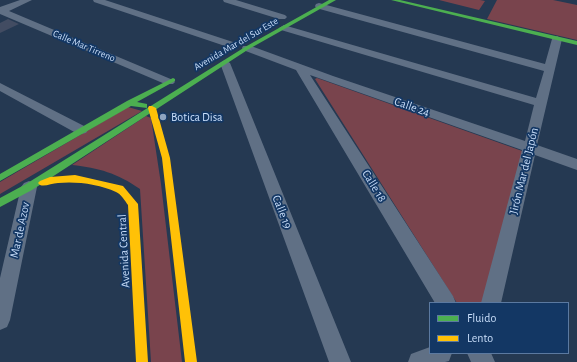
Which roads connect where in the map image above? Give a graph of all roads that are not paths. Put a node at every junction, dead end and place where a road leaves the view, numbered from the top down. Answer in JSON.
{"nodes":[{"id":1,"x":28,"y":0,"type":"edge"},
{"id":2,"x":97,"y":0,"type":"edge"},
{"id":3,"x":226,"y":0,"type":"edge"},
{"id":4,"x":332,"y":0,"type":"edge"},
{"id":5,"x":394,"y":0,"type":"edge"},
{"id":6,"x":414,"y":2,"type":"edge"},
{"id":7,"x":320,"y":6,"type":"junction"},
{"id":8,"x":0,"y":10,"type":"edge"},
{"id":9,"x":285,"y":15,"type":"joint"},
{"id":10,"x":270,"y":24,"type":"dead end"},
{"id":11,"x":284,"y":28,"type":"junction"},
{"id":12,"x":557,"y":39,"type":"junction"},
{"id":13,"x":577,"y":43,"type":"edge"},
{"id":14,"x":239,"y":45,"type":"junction"},
{"id":15,"x":222,"y":58,"type":"junction"},
{"id":16,"x":301,"y":69,"type":"junction"},
{"id":17,"x":550,"y":69,"type":"junction"},
{"id":18,"x":182,"y":75,"type":"dead end"},
{"id":19,"x":169,"y":82,"type":"junction"},
{"id":20,"x":0,"y":86,"type":"edge"},
{"id":21,"x":130,"y":103,"type":"junction"},
{"id":22,"x":541,"y":103,"type":"junction"},
{"id":23,"x":152,"y":108,"type":"junction"},
{"id":24,"x":81,"y":130,"type":"junction"},
{"id":25,"x":530,"y":147,"type":"junction"},
{"id":26,"x":577,"y":165,"type":"edge"},
{"id":27,"x":0,"y":178,"type":"edge"},
{"id":28,"x":29,"y":187,"type":"junction"},
{"id":29,"x":0,"y":203,"type":"edge"},
{"id":30,"x":445,"y":302,"type":"edge"},
{"id":31,"x":491,"y":302,"type":"edge"},
{"id":32,"x":0,"y":320,"type":"edge"},
{"id":33,"x":438,"y":354,"type":"edge"},
{"id":34,"x":142,"y":362,"type":"edge"},
{"id":35,"x":191,"y":362,"type":"edge"},
{"id":36,"x":340,"y":362,"type":"edge"},
{"id":37,"x":418,"y":362,"type":"edge"}],
"edges":[{"from":1,"to":8,"type":"street"},
{"from":2,"to":14,"type":"street","name":"Calle 24"},
{"from":3,"to":9,"type":"street"},
{"from":4,"to":7,"type":"street","name":"Avenida Mar del Sur Este"},
{"from":5,"to":6,"type":"street"},
{"from":6,"to":12,"type":"street"},
{"from":7,"to":11,"type":"street","name":"Avenida Mar del Sur Este"},
{"from":7,"to":17,"type":"street"},
{"from":8,"to":19,"type":"street","name":"Calle Mar Tirreno"},
{"from":9,"to":10,"type":"street","name":"Avenida Mar del Sur Este"},
{"from":11,"to":14,"type":"street","name":"Avenida Mar del Sur Este"},
{"from":11,"to":22,"type":"street"},
{"from":12,"to":13,"type":"street"},
{"from":12,"to":17,"type":"street","name":"Jirón Mar del Japón"},
{"from":14,"to":15,"type":"street","name":"Avenida Mar del Sur Este"},
{"from":14,"to":15,"type":"street","name":"Avenida Mar del Sur Este"},
{"from":14,"to":16,"type":"street","name":"Calle 24"},
{"from":15,"to":23,"type":"street","name":"Avenida Mar del Sur Este"},
{"from":15,"to":36,"type":"street","name":"Calle 19"},
{"from":16,"to":25,"type":"street","name":"Calle 24"},
{"from":16,"to":30,"type":"street","name":"Calle 18"},
{"from":17,"to":22,"type":"street","name":"Jirón Mar del Japón"},
{"from":18,"to":19,"type":"street","name":"Avenida Mar del Sur Este"},
{"from":19,"to":21,"type":"street","name":"Avenida Mar del Sur Este"},
{"from":20,"to":24,"type":"street"},
{"from":21,"to":23,"type":"street"},
{"from":21,"to":24,"type":"street","name":"Avenida Mar del Sur Este"},
{"from":22,"to":25,"type":"street","name":"Jirón Mar del Japón"},
{"from":23,"to":28,"type":"street","name":"Avenida Mar del Sur Este"},
{"from":23,"to":35,"type":"street"},
{"from":24,"to":27,"type":"street","name":"Avenida Mar del Sur Este"},
{"from":25,"to":26,"type":"street","name":"Calle 24"},
{"from":25,"to":31,"type":"street","name":"Jirón Mar del Japón"},
{"from":28,"to":29,"type":"street","name":"Avenida Mar del Sur Este"},
{"from":28,"to":32,"type":"street","name":"Mar de Azov"},
{"from":28,"to":34,"type":"street","name":"Avenida Central"},
{"from":33,"to":37,"type":"street"}]}
